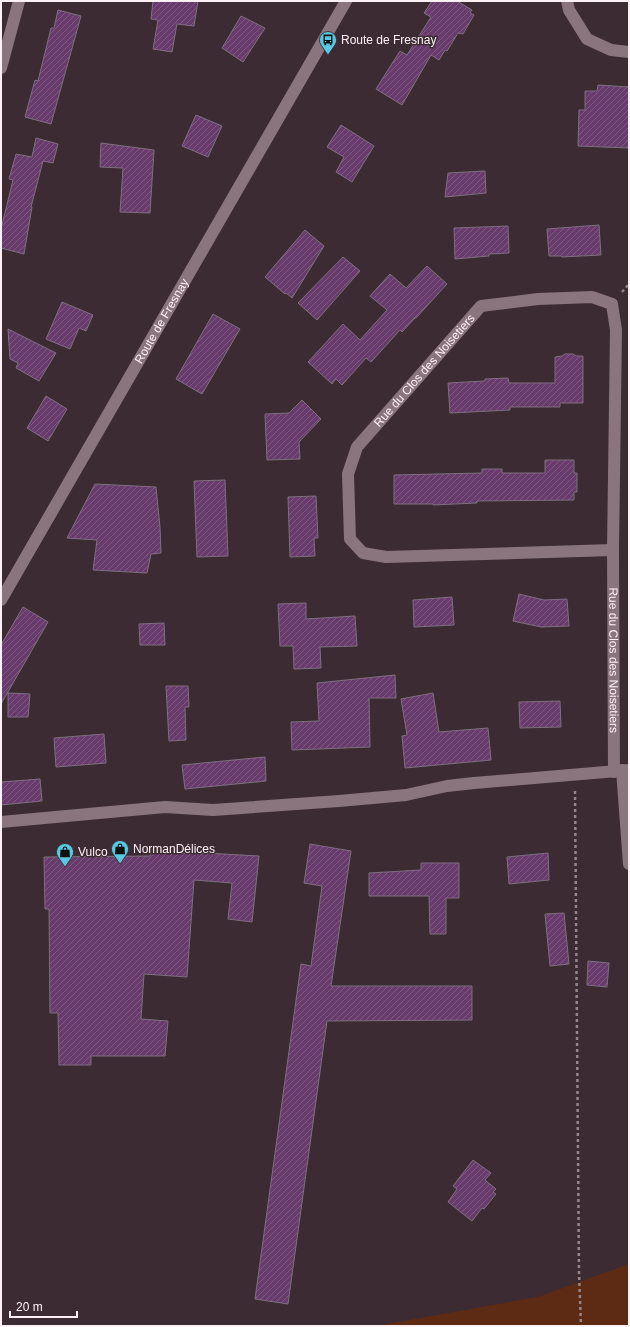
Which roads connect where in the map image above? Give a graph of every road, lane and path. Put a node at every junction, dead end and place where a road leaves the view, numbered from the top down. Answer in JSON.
{"nodes":[{"id":1,"x":19,"y":1,"type":"edge"},
{"id":2,"x":346,"y":1,"type":"edge"},
{"id":3,"x":567,"y":1,"type":"edge"},
{"id":4,"x":629,"y":52,"type":"edge"},
{"id":5,"x":1,"y":68,"type":"edge"},
{"id":6,"x":613,"y":550,"type":"junction"},
{"id":7,"x":1,"y":600,"type":"edge"},
{"id":8,"x":622,"y":771,"type":"edge"},
{"id":9,"x":575,"y":791,"type":"dead end"},
{"id":10,"x":1,"y":822,"type":"edge"},
{"id":11,"x":629,"y":864,"type":"edge"},
{"id":12,"x":581,"y":1326,"type":"edge"}],
"edges":[{"from":1,"to":5,"type":"street"},
{"from":2,"to":7,"type":"street","name":"Route de Fresnay"},
{"from":3,"to":4,"type":"street"},
{"from":6,"to":6,"type":"street","name":"Rue du Clos des Noisetiers"},
{"from":6,"to":8,"type":"street","name":"Rue du Clos des Noisetiers"},
{"from":8,"to":10,"type":"street"},
{"from":8,"to":11,"type":"street","name":"Rue du Clos des Noisetiers"},
{"from":9,"to":12,"type":"path"}]}
